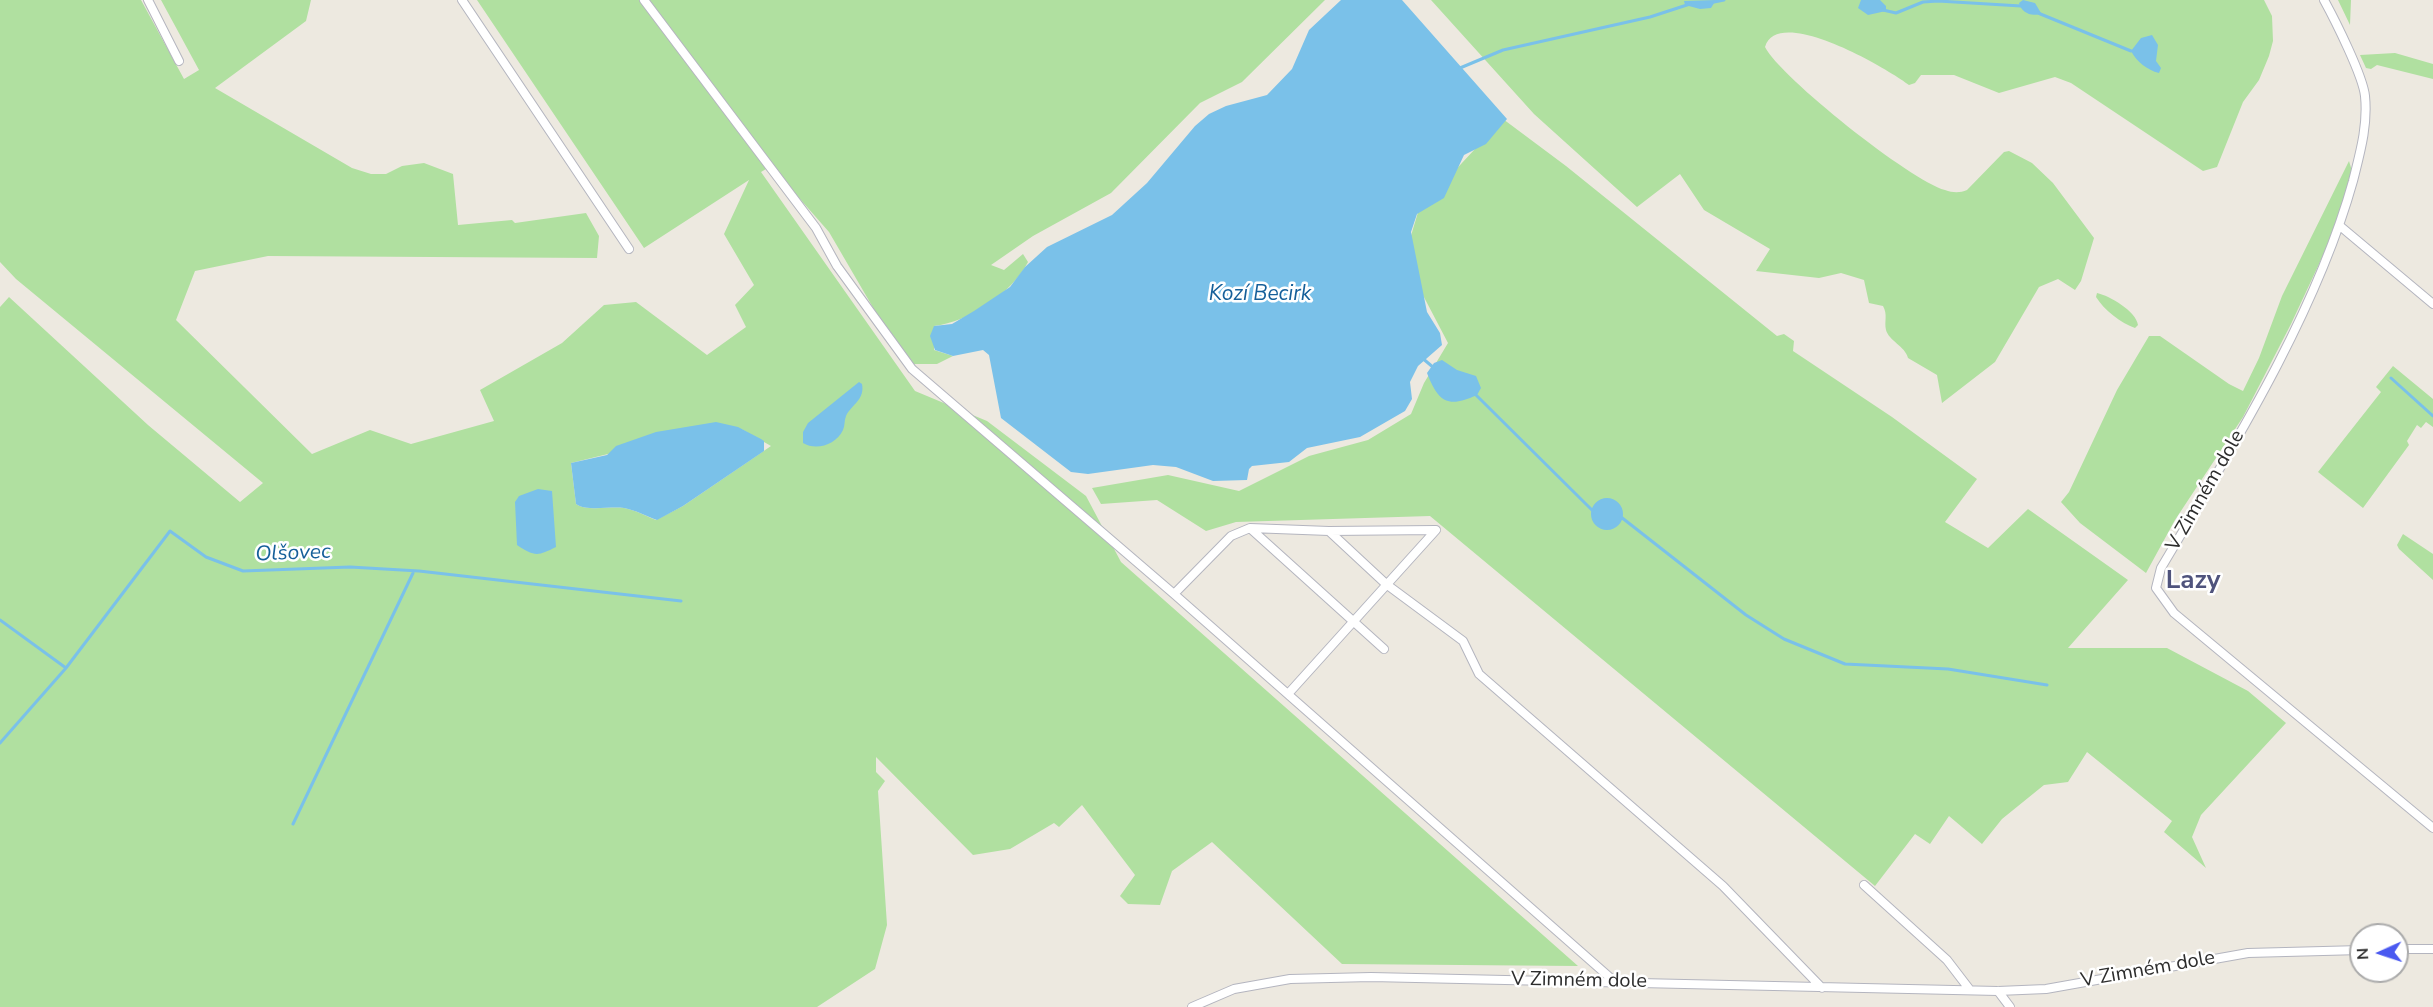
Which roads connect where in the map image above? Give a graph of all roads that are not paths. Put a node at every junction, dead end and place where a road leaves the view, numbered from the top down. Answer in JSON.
{"nodes":[{"id":1,"x":148,"y":0,"type":"edge"},
{"id":2,"x":462,"y":0,"type":"edge"},
{"id":3,"x":644,"y":0,"type":"edge"},
{"id":4,"x":2324,"y":0,"type":"edge"},
{"id":5,"x":179,"y":61,"type":"dead end"},
{"id":6,"x":2340,"y":226,"type":"junction"},
{"id":7,"x":629,"y":249,"type":"dead end"},
{"id":8,"x":2433,"y":304,"type":"edge"},
{"id":9,"x":1250,"y":528,"type":"junction"},
{"id":10,"x":1329,"y":531,"type":"junction"},
{"id":11,"x":1386,"y":584,"type":"junction"},
{"id":12,"x":1174,"y":594,"type":"junction"},
{"id":13,"x":1353,"y":620,"type":"junction"},
{"id":14,"x":1384,"y":649,"type":"dead end"},
{"id":15,"x":1288,"y":694,"type":"junction"},
{"id":16,"x":2433,"y":828,"type":"edge"},
{"id":17,"x":1864,"y":885,"type":"dead end"},
{"id":18,"x":2433,"y":949,"type":"edge"},
{"id":19,"x":2349,"y":950,"type":"edge"},
{"id":20,"x":2409,"y":950,"type":"edge"},
{"id":21,"x":1616,"y":982,"type":"junction"},
{"id":22,"x":1822,"y":988,"type":"junction"},
{"id":23,"x":1970,"y":990,"type":"junction"},
{"id":24,"x":1998,"y":991,"type":"junction"},
{"id":25,"x":1192,"y":1007,"type":"edge"},
{"id":26,"x":2010,"y":1007,"type":"edge"}],
"edges":[{"from":1,"to":5,"type":"street"},
{"from":2,"to":7,"type":"street"},
{"from":3,"to":12,"type":"street"},
{"from":4,"to":6,"type":"street","name":"V Zimném dole"},
{"from":6,"to":8,"type":"street"},
{"from":6,"to":16,"type":"street","name":"V Zimném dole"},
{"from":9,"to":10,"type":"street"},
{"from":9,"to":12,"type":"street"},
{"from":9,"to":13,"type":"street"},
{"from":10,"to":11,"type":"street"},
{"from":10,"to":11,"type":"street"},
{"from":11,"to":13,"type":"street"},
{"from":11,"to":22,"type":"street"},
{"from":12,"to":15,"type":"street"},
{"from":13,"to":14,"type":"street"},
{"from":13,"to":15,"type":"street"},
{"from":15,"to":21,"type":"street"},
{"from":17,"to":23,"type":"street"},
{"from":18,"to":20,"type":"street"},
{"from":19,"to":24,"type":"street","name":"V Zimném dole"},
{"from":21,"to":22,"type":"street","name":"V Zimném dole"},
{"from":21,"to":25,"type":"street","name":"V Zimném dole"},
{"from":22,"to":23,"type":"street","name":"V Zimném dole"},
{"from":23,"to":24,"type":"street","name":"V Zimném dole"},
{"from":24,"to":26,"type":"street"}]}
